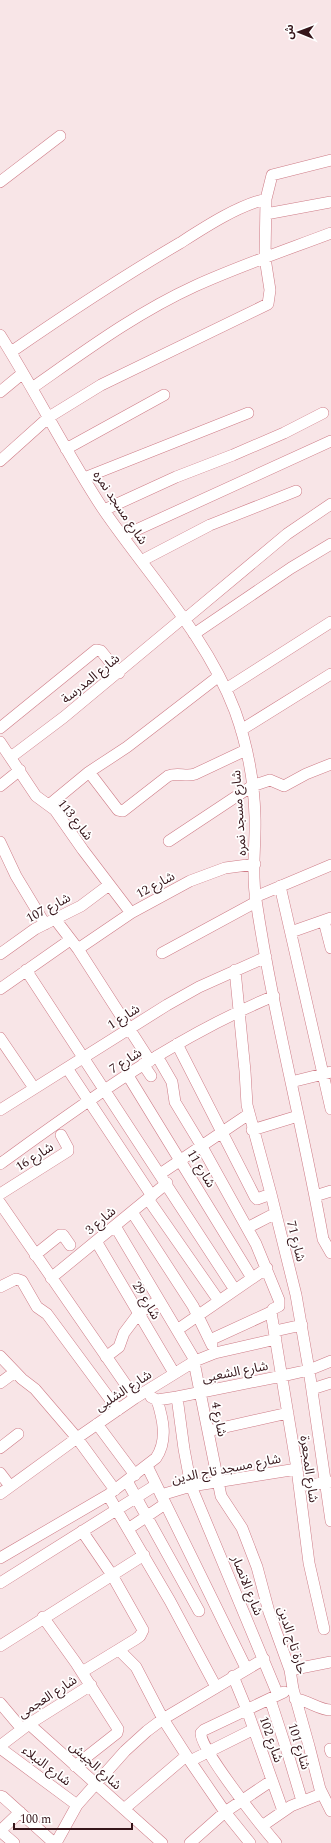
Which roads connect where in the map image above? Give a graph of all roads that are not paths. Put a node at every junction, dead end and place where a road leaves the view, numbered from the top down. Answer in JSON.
{"nodes":[{"id":1,"x":60,"y":136,"type":"dead end"},
{"id":2,"x":331,"y":160,"type":"edge"},
{"id":3,"x":0,"y":182,"type":"edge"},
{"id":4,"x":266,"y":199,"type":"junction"},
{"id":5,"x":331,"y":202,"type":"edge"},
{"id":6,"x":266,"y":214,"type":"junction"},
{"id":7,"x":331,"y":233,"type":"edge"},
{"id":8,"x":265,"y":258,"type":"junction"},
{"id":9,"x":0,"y":335,"type":"edge"},
{"id":10,"x":11,"y":352,"type":"junction"},
{"id":11,"x":23,"y":373,"type":"junction"},
{"id":12,"x":32,"y":388,"type":"junction"},
{"id":13,"x":0,"y":392,"type":"edge"},
{"id":14,"x":164,"y":395,"type":"dead end"},
{"id":15,"x":248,"y":413,"type":"dead end"},
{"id":16,"x":323,"y":413,"type":"dead end"},
{"id":17,"x":48,"y":417,"type":"junction"},
{"id":18,"x":331,"y":440,"type":"edge"},
{"id":19,"x":66,"y":449,"type":"junction"},
{"id":20,"x":0,"y":461,"type":"edge"},
{"id":21,"x":84,"y":478,"type":"junction"},
{"id":22,"x":296,"y":491,"type":"dead end"},
{"id":23,"x":331,"y":504,"type":"edge"},
{"id":24,"x":104,"y":510,"type":"junction"},
{"id":25,"x":123,"y":536,"type":"junction"},
{"id":26,"x":331,"y":544,"type":"edge"},
{"id":27,"x":141,"y":561,"type":"junction"},
{"id":28,"x":184,"y":619,"type":"junction"},
{"id":29,"x":331,"y":622,"type":"edge"},
{"id":30,"x":194,"y":634,"type":"junction"},
{"id":31,"x":119,"y":673,"type":"junction"},
{"id":32,"x":331,"y":674,"type":"edge"},
{"id":33,"x":219,"y":676,"type":"junction"},
{"id":34,"x":226,"y":689,"type":"junction"},
{"id":35,"x":1,"y":725,"type":"edge"},
{"id":36,"x":241,"y":730,"type":"junction"},
{"id":37,"x":0,"y":742,"type":"edge"},
{"id":38,"x":246,"y":750,"type":"junction"},
{"id":39,"x":12,"y":757,"type":"junction"},
{"id":40,"x":331,"y":764,"type":"edge"},
{"id":41,"x":20,"y":770,"type":"junction"},
{"id":42,"x":89,"y":772,"type":"junction"},
{"id":43,"x":0,"y":786,"type":"edge"},
{"id":44,"x":252,"y":786,"type":"junction"},
{"id":45,"x":49,"y":804,"type":"junction"},
{"id":46,"x":169,"y":841,"type":"dead end"},
{"id":47,"x":2,"y":850,"type":"edge"},
{"id":48,"x":255,"y":864,"type":"junction"},
{"id":49,"x":331,"y":865,"type":"edge"},
{"id":50,"x":109,"y":885,"type":"junction"},
{"id":51,"x":280,"y":886,"type":"junction"},
{"id":52,"x":255,"y":899,"type":"junction"},
{"id":53,"x":131,"y":913,"type":"junction"},
{"id":54,"x":327,"y":919,"type":"edge"},
{"id":55,"x":50,"y":921,"type":"junction"},
{"id":56,"x":291,"y":932,"type":"junction"},
{"id":57,"x":70,"y":940,"type":"junction"},
{"id":58,"x":331,"y":948,"type":"edge"},
{"id":59,"x":78,"y":949,"type":"junction"},
{"id":60,"x":162,"y":953,"type":"dead end"},
{"id":61,"x":0,"y":954,"type":"edge"},
{"id":62,"x":266,"y":957,"type":"junction"},
{"id":63,"x":26,"y":970,"type":"junction"},
{"id":64,"x":235,"y":970,"type":"junction"},
{"id":65,"x":0,"y":989,"type":"edge"},
{"id":66,"x":274,"y":996,"type":"junction"},
{"id":67,"x":238,"y":1010,"type":"junction"},
{"id":68,"x":129,"y":1029,"type":"junction"},
{"id":69,"x":0,"y":1038,"type":"edge"},
{"id":70,"x":178,"y":1044,"type":"junction"},
{"id":71,"x":82,"y":1058,"type":"junction"},
{"id":72,"x":150,"y":1060,"type":"junction"},
{"id":73,"x":67,"y":1068,"type":"junction"},
{"id":74,"x":327,"y":1073,"type":"edge"},
{"id":75,"x":127,"y":1074,"type":"junction"},
{"id":76,"x":151,"y":1076,"type":"dead end"},
{"id":77,"x":291,"y":1082,"type":"junction"},
{"id":78,"x":34,"y":1088,"type":"junction"},
{"id":79,"x":103,"y":1090,"type":"junction"},
{"id":80,"x":88,"y":1100,"type":"junction"},
{"id":81,"x":331,"y":1109,"type":"edge"},
{"id":82,"x":0,"y":1110,"type":"edge"},
{"id":83,"x":248,"y":1114,"type":"junction"},
{"id":84,"x":298,"y":1116,"type":"junction"},
{"id":85,"x":223,"y":1130,"type":"junction"},
{"id":86,"x":252,"y":1130,"type":"junction"},
{"id":87,"x":61,"y":1135,"type":"dead end"},
{"id":88,"x":201,"y":1145,"type":"junction"},
{"id":89,"x":181,"y":1160,"type":"junction"},
{"id":90,"x":0,"y":1164,"type":"edge"},
{"id":91,"x":160,"y":1174,"type":"junction"},
{"id":92,"x":167,"y":1183,"type":"junction"},
{"id":93,"x":331,"y":1191,"type":"edge"},
{"id":94,"x":0,"y":1194,"type":"edge"},
{"id":95,"x":271,"y":1194,"type":"junction"},
{"id":96,"x":315,"y":1196,"type":"junction"},
{"id":97,"x":150,"y":1197,"type":"junction"},
{"id":98,"x":0,"y":1203,"type":"edge"},
{"id":99,"x":132,"y":1212,"type":"junction"},
{"id":100,"x":276,"y":1213,"type":"junction"},
{"id":101,"x":115,"y":1226,"type":"junction"},
{"id":102,"x":247,"y":1228,"type":"junction"},
{"id":103,"x":96,"y":1241,"type":"junction"},
{"id":104,"x":70,"y":1245,"type":"dead end"},
{"id":105,"x":331,"y":1253,"type":"edge"},
{"id":106,"x":35,"y":1255,"type":"junction"},
{"id":107,"x":267,"y":1268,"type":"junction"},
{"id":108,"x":51,"y":1278,"type":"junction"},
{"id":109,"x":252,"y":1278,"type":"junction"},
{"id":110,"x":0,"y":1287,"type":"edge"},
{"id":111,"x":235,"y":1290,"type":"junction"},
{"id":112,"x":159,"y":1300,"type":"junction"},
{"id":113,"x":219,"y":1301,"type":"junction"},
{"id":114,"x":271,"y":1312,"type":"junction"},
{"id":115,"x":139,"y":1313,"type":"junction"},
{"id":116,"x":198,"y":1316,"type":"junction"},
{"id":117,"x":302,"y":1325,"type":"junction"},
{"id":118,"x":177,"y":1330,"type":"junction"},
{"id":119,"x":275,"y":1335,"type":"junction"},
{"id":120,"x":210,"y":1340,"type":"junction"},
{"id":121,"x":215,"y":1353,"type":"junction"},
{"id":122,"x":0,"y":1356,"type":"edge"},
{"id":123,"x":106,"y":1357,"type":"junction"},
{"id":124,"x":194,"y":1361,"type":"junction"},
{"id":125,"x":331,"y":1361,"type":"edge"},
{"id":126,"x":309,"y":1370,"type":"junction"},
{"id":127,"x":15,"y":1372,"type":"junction"},
{"id":128,"x":174,"y":1373,"type":"junction"},
{"id":129,"x":282,"y":1376,"type":"junction"},
{"id":130,"x":0,"y":1383,"type":"edge"},
{"id":131,"x":331,"y":1383,"type":"edge"},
{"id":132,"x":312,"y":1389,"type":"junction"},
{"id":133,"x":146,"y":1391,"type":"junction"},
{"id":134,"x":201,"y":1392,"type":"junction"},
{"id":135,"x":177,"y":1397,"type":"junction"},
{"id":136,"x":134,"y":1398,"type":"junction"},
{"id":137,"x":157,"y":1400,"type":"junction"},
{"id":138,"x":118,"y":1410,"type":"junction"},
{"id":139,"x":288,"y":1414,"type":"junction"},
{"id":140,"x":97,"y":1424,"type":"junction"},
{"id":141,"x":208,"y":1431,"type":"junction"},
{"id":142,"x":18,"y":1434,"type":"dead end"},
{"id":143,"x":77,"y":1438,"type":"junction"},
{"id":144,"x":0,"y":1448,"type":"edge"},
{"id":145,"x":146,"y":1466,"type":"junction"},
{"id":146,"x":297,"y":1469,"type":"junction"},
{"id":147,"x":0,"y":1473,"type":"edge"},
{"id":148,"x":131,"y":1478,"type":"junction"},
{"id":149,"x":217,"y":1482,"type":"junction"},
{"id":150,"x":328,"y":1483,"type":"edge"},
{"id":151,"x":10,"y":1486,"type":"junction"},
{"id":152,"x":191,"y":1486,"type":"junction"},
{"id":153,"x":299,"y":1486,"type":"junction"},
{"id":154,"x":112,"y":1492,"type":"junction"},
{"id":155,"x":0,"y":1494,"type":"edge"},
{"id":156,"x":161,"y":1495,"type":"junction"},
{"id":157,"x":138,"y":1498,"type":"junction"},
{"id":158,"x":117,"y":1510,"type":"junction"},
{"id":159,"x":148,"y":1515,"type":"junction"},
{"id":160,"x":331,"y":1521,"type":"edge"},
{"id":161,"x":128,"y":1528,"type":"junction"},
{"id":162,"x":82,"y":1531,"type":"junction"},
{"id":163,"x":144,"y":1555,"type":"junction"},
{"id":164,"x":0,"y":1558,"type":"edge"},
{"id":165,"x":112,"y":1575,"type":"junction"},
{"id":166,"x":2,"y":1578,"type":"edge"},
{"id":167,"x":199,"y":1611,"type":"dead end"},
{"id":168,"x":43,"y":1618,"type":"junction"},
{"id":169,"x":324,"y":1629,"type":"dead end"},
{"id":170,"x":0,"y":1646,"type":"edge"},
{"id":171,"x":119,"y":1650,"type":"junction"},
{"id":172,"x":264,"y":1659,"type":"junction"},
{"id":173,"x":331,"y":1662,"type":"edge"},
{"id":174,"x":246,"y":1668,"type":"junction"},
{"id":175,"x":290,"y":1670,"type":"junction"},
{"id":176,"x":82,"y":1672,"type":"junction"},
{"id":177,"x":233,"y":1676,"type":"junction"},
{"id":178,"x":91,"y":1685,"type":"junction"},
{"id":179,"x":216,"y":1686,"type":"junction"},
{"id":180,"x":294,"y":1694,"type":"junction"},
{"id":181,"x":274,"y":1697,"type":"junction"},
{"id":182,"x":0,"y":1703,"type":"edge"},
{"id":183,"x":247,"y":1710,"type":"junction"},
{"id":184,"x":331,"y":1710,"type":"edge"},
{"id":185,"x":163,"y":1719,"type":"junction"},
{"id":186,"x":25,"y":1727,"type":"junction"},
{"id":187,"x":254,"y":1729,"type":"junction"},
{"id":188,"x":0,"y":1747,"type":"edge"},
{"id":189,"x":208,"y":1751,"type":"junction"},
{"id":190,"x":188,"y":1758,"type":"junction"},
{"id":191,"x":75,"y":1766,"type":"junction"},
{"id":192,"x":271,"y":1781,"type":"junction"},
{"id":193,"x":95,"y":1783,"type":"junction"},
{"id":194,"x":321,"y":1794,"type":"junction"},
{"id":195,"x":0,"y":1796,"type":"edge"},
{"id":196,"x":242,"y":1800,"type":"junction"},
{"id":197,"x":302,"y":1801,"type":"junction"},
{"id":198,"x":77,"y":1805,"type":"junction"},
{"id":199,"x":124,"y":1810,"type":"junction"},
{"id":200,"x":283,"y":1811,"type":"junction"},
{"id":201,"x":331,"y":1811,"type":"edge"},
{"id":202,"x":20,"y":1812,"type":"junction"},
{"id":203,"x":225,"y":1812,"type":"junction"},
{"id":204,"x":262,"y":1826,"type":"junction"},
{"id":205,"x":0,"y":1831,"type":"edge"},
{"id":206,"x":192,"y":1842,"type":"edge"},
{"id":207,"x":14,"y":1843,"type":"edge"},
{"id":208,"x":55,"y":1843,"type":"edge"},
{"id":209,"x":162,"y":1843,"type":"edge"},
{"id":210,"x":250,"y":1843,"type":"edge"},
{"id":211,"x":276,"y":1843,"type":"edge"}],
"edges":[{"from":1,"to":3,"type":"street"},
{"from":2,"to":4,"type":"street"},
{"from":4,"to":6,"type":"street"},
{"from":4,"to":10,"type":"street"},
{"from":5,"to":6,"type":"street"},
{"from":6,"to":8,"type":"street"},
{"from":7,"to":8,"type":"street"},
{"from":8,"to":12,"type":"street"},
{"from":8,"to":17,"type":"street"},
{"from":9,"to":10,"type":"street","name":"شارع مسجد نمره"},
{"from":10,"to":11,"type":"street","name":"شارع مسجد نمره"},
{"from":11,"to":12,"type":"street","name":"شارع مسجد نمره"},
{"from":11,"to":13,"type":"street"},
{"from":12,"to":17,"type":"street","name":"شارع مسجد نمره"},
{"from":14,"to":19,"type":"street"},
{"from":15,"to":21,"type":"street"},
{"from":16,"to":24,"type":"street"},
{"from":17,"to":19,"type":"street","name":"شارع مسجد نمره"},
{"from":17,"to":20,"type":"street"},
{"from":18,"to":25,"type":"street"},
{"from":19,"to":21,"type":"street","name":"شارع مسجد نمره"},
{"from":21,"to":24,"type":"street","name":"شارع مسجد نمره"},
{"from":22,"to":27,"type":"street"},
{"from":23,"to":28,"type":"street","name":"شارع المدرسة"},
{"from":24,"to":25,"type":"street","name":"شارع مسجد نمره"},
{"from":25,"to":27,"type":"street","name":"شارع مسجد نمره"},
{"from":26,"to":30,"type":"street"},
{"from":27,"to":28,"type":"street","name":"شارع مسجد نمره"},
{"from":28,"to":30,"type":"street","name":"شارع مسجد نمره"},
{"from":28,"to":31,"type":"street","name":"شارع المدرسة"},
{"from":29,"to":34,"type":"street"},
{"from":30,"to":33,"type":"street","name":"شارع مسجد نمره"},
{"from":31,"to":35,"type":"street"},
{"from":31,"to":39,"type":"street","name":"شارع المدرسة"},
{"from":32,"to":36,"type":"street"},
{"from":33,"to":34,"type":"street","name":"شارع مسجد نمره"},
{"from":33,"to":42,"type":"street"},
{"from":34,"to":36,"type":"street","name":"شارع مسجد نمره"},
{"from":36,"to":38,"type":"street","name":"شارع مسجد نمره"},
{"from":37,"to":39,"type":"street","name":"شارع 113"},
{"from":38,"to":42,"type":"street"},
{"from":38,"to":44,"type":"street","name":"شارع مسجد نمره"},
{"from":39,"to":41,"type":"street","name":"شارع 113"},
{"from":40,"to":44,"type":"street"},
{"from":41,"to":43,"type":"street"},
{"from":41,"to":45,"type":"street","name":"شارع 113"},
{"from":42,"to":45,"type":"street"},
{"from":44,"to":46,"type":"street"},
{"from":44,"to":48,"type":"street","name":"شارع مسجد نمره"},
{"from":45,"to":50,"type":"street","name":"شارع 113"},
{"from":47,"to":55,"type":"street"},
{"from":48,"to":52,"type":"street","name":"شارع مسجد نمره"},
{"from":48,"to":53,"type":"street","name":"شارع 12"},
{"from":49,"to":51,"type":"street"},
{"from":50,"to":53,"type":"street","name":"شارع 113"},
{"from":50,"to":55,"type":"street","name":"شارع 107"},
{"from":51,"to":52,"type":"street"},
{"from":51,"to":56,"type":"street"},
{"from":52,"to":60,"type":"street"},
{"from":52,"to":62,"type":"street","name":"شارع مسجد نمره"},
{"from":53,"to":59,"type":"street","name":"شارع 12"},
{"from":54,"to":56,"type":"street"},
{"from":54,"to":58,"type":"street"},
{"from":55,"to":57,"type":"street"},
{"from":55,"to":61,"type":"street","name":"شارع 107"},
{"from":56,"to":74,"type":"street"},
{"from":57,"to":59,"type":"street"},
{"from":57,"to":63,"type":"street"},
{"from":59,"to":68,"type":"street"},
{"from":62,"to":64,"type":"street","name":"شارع 1"},
{"from":62,"to":66,"type":"street","name":"شارع مسجد نمره"},
{"from":63,"to":65,"type":"street"},
{"from":63,"to":71,"type":"street"},
{"from":64,"to":67,"type":"street","name":"شارع 71"},
{"from":64,"to":68,"type":"street","name":"شارع 1"},
{"from":66,"to":67,"type":"street","name":"شارع 7"},
{"from":66,"to":77,"type":"street","name":"شارع مسجد نمره"},
{"from":67,"to":70,"type":"street","name":"شارع 7"},
{"from":67,"to":83,"type":"street","name":"شارع 71"},
{"from":68,"to":71,"type":"street","name":"شارع 1"},
{"from":68,"to":72,"type":"street"},
{"from":69,"to":78,"type":"street"},
{"from":70,"to":72,"type":"street","name":"شارع 7"},
{"from":70,"to":85,"type":"street"},
{"from":71,"to":73,"type":"street","name":"شارع 1"},
{"from":71,"to":79,"type":"street"},
{"from":72,"to":75,"type":"street","name":"شارع 7"},
{"from":72,"to":76,"type":"street"},
{"from":72,"to":88,"type":"street"},
{"from":73,"to":78,"type":"street","name":"شارع 1"},
{"from":73,"to":80,"type":"street"},
{"from":74,"to":77,"type":"street"},
{"from":74,"to":81,"type":"street"},
{"from":75,"to":79,"type":"street","name":"شارع 7"},
{"from":75,"to":89,"type":"street","name":"شارع 11"},
{"from":77,"to":84,"type":"street","name":"شارع مسجد نمره"},
{"from":78,"to":82,"type":"street","name":"شارع 1"},
{"from":79,"to":80,"type":"street","name":"شارع 7"},
{"from":79,"to":91,"type":"street"},
{"from":80,"to":90,"type":"street","name":"شارع 7"},
{"from":80,"to":97,"type":"street"},
{"from":83,"to":85,"type":"street"},
{"from":83,"to":86,"type":"street","name":"شارع 71"},
{"from":84,"to":86,"type":"street"},
{"from":84,"to":96,"type":"street","name":"شارع مسجد نمره"},
{"from":85,"to":88,"type":"street"},
{"from":85,"to":95,"type":"street"},
{"from":86,"to":95,"type":"street","name":"شارع 71"},
{"from":87,"to":94,"type":"street","name":"شارع 16"},
{"from":88,"to":89,"type":"street"},
{"from":88,"to":102,"type":"street"},
{"from":89,"to":91,"type":"street"},
{"from":89,"to":109,"type":"street","name":"شارع 11"},
{"from":91,"to":92,"type":"street"},
{"from":92,"to":97,"type":"street","name":"شارع 3"},
{"from":92,"to":111,"type":"street"},
{"from":93,"to":96,"type":"street"},
{"from":95,"to":100,"type":"street","name":"شارع 71"},
{"from":96,"to":105,"type":"street","name":"شارع مسجد نمره"},
{"from":97,"to":99,"type":"street","name":"شارع 3"},
{"from":97,"to":113,"type":"street"},
{"from":98,"to":106,"type":"street"},
{"from":99,"to":101,"type":"street","name":"شارع 3"},
{"from":99,"to":116,"type":"street"},
{"from":100,"to":102,"type":"street"},
{"from":100,"to":117,"type":"street","name":"شارع 71"},
{"from":101,"to":103,"type":"street","name":"شارع 3"},
{"from":101,"to":112,"type":"street","name":"شارع 4"},
{"from":102,"to":107,"type":"street"},
{"from":103,"to":108,"type":"street","name":"شارع 3"},
{"from":103,"to":115,"type":"street","name":"شارع 29"},
{"from":104,"to":106,"type":"street"},
{"from":106,"to":108,"type":"street"},
{"from":107,"to":109,"type":"street"},
{"from":107,"to":114,"type":"street"},
{"from":108,"to":123,"type":"street"},
{"from":109,"to":111,"type":"street"},
{"from":110,"to":138,"type":"street"},
{"from":111,"to":113,"type":"street"},
{"from":112,"to":115,"type":"street"},
{"from":112,"to":118,"type":"street","name":"شارع 4"},
{"from":113,"to":116,"type":"street"},
{"from":114,"to":119,"type":"street","name":"شارع المجعرة"},
{"from":114,"to":120,"type":"street"},
{"from":115,"to":123,"type":"street"},
{"from":115,"to":128,"type":"street","name":"شارع 29"},
{"from":116,"to":118,"type":"street"},
{"from":116,"to":120,"type":"street"},
{"from":117,"to":119,"type":"street","name":"شارع الشلبى"},
{"from":117,"to":126,"type":"street","name":"شارع 71"},
{"from":118,"to":124,"type":"street","name":"شارع 4"},
{"from":119,"to":121,"type":"street","name":"شارع الشلبى"},
{"from":119,"to":129,"type":"street","name":"شارع المجعرة"},
{"from":120,"to":121,"type":"street"},
{"from":121,"to":124,"type":"street","name":"شارع الشلبى"},
{"from":122,"to":127,"type":"street"},
{"from":123,"to":136,"type":"street"},
{"from":124,"to":128,"type":"street","name":"شارع الشلبى"},
{"from":124,"to":134,"type":"street","name":"شارع 4"},
{"from":125,"to":126,"type":"street","name":"شارع الشعبى"},
{"from":126,"to":129,"type":"street","name":"شارع الشعبى"},
{"from":126,"to":132,"type":"street","name":"شارع 71"},
{"from":127,"to":130,"type":"street"},
{"from":127,"to":143,"type":"street"},
{"from":128,"to":133,"type":"street","name":"شارع الشلبى"},
{"from":129,"to":134,"type":"street","name":"شارع الشعبى"},
{"from":129,"to":139,"type":"street","name":"شارع المجعرة"},
{"from":131,"to":132,"type":"street"},
{"from":132,"to":150,"type":"street","name":"شارع 71"},
{"from":133,"to":136,"type":"street","name":"شارع الشلبى"},
{"from":133,"to":137,"type":"street"},
{"from":134,"to":135,"type":"street","name":"شارع الشعبى"},
{"from":134,"to":141,"type":"street","name":"شارع 4"},
{"from":135,"to":137,"type":"street","name":"شارع الشعبى"},
{"from":135,"to":152,"type":"street","name":"شارع الانصار"},
{"from":136,"to":138,"type":"street","name":"شارع الشلبى"},
{"from":137,"to":145,"type":"street"},
{"from":138,"to":140,"type":"street","name":"شارع الشلبى"},
{"from":139,"to":141,"type":"street"},
{"from":139,"to":146,"type":"street","name":"شارع المجعرة"},
{"from":140,"to":143,"type":"street","name":"شارع الشلبى"},
{"from":140,"to":148,"type":"street"},
{"from":141,"to":149,"type":"street","name":"شارع 4"},
{"from":142,"to":144,"type":"street"},
{"from":143,"to":151,"type":"street","name":"شارع الشلبى"},
{"from":143,"to":154,"type":"street"},
{"from":145,"to":148,"type":"street"},
{"from":145,"to":156,"type":"street"},
{"from":146,"to":149,"type":"street","name":"شارع مسجد تاج الدين"},
{"from":146,"to":153,"type":"street","name":"شارع المجعرة"},
{"from":147,"to":151,"type":"street"},
{"from":148,"to":154,"type":"street"},
{"from":148,"to":157,"type":"street"},
{"from":149,"to":152,"type":"street","name":"شارع مسجد تاج الدين"},
{"from":149,"to":175,"type":"street","name":"حارة تاج الدين"},
{"from":150,"to":153,"type":"street"},
{"from":150,"to":160,"type":"street","name":"شارع 71"},
{"from":151,"to":155,"type":"street","name":"شارع الشلبى"},
{"from":152,"to":156,"type":"street","name":"شارع مسجد تاج الدين"},
{"from":152,"to":172,"type":"street","name":"شارع الانصار"},
{"from":153,"to":169,"type":"street","name":"شارع المجعرة"},
{"from":154,"to":158,"type":"street"},
{"from":154,"to":164,"type":"street"},
{"from":156,"to":157,"type":"street"},
{"from":156,"to":159,"type":"street"},
{"from":156,"to":174,"type":"street"},
{"from":157,"to":158,"type":"street"},
{"from":157,"to":159,"type":"street"},
{"from":158,"to":161,"type":"street"},
{"from":158,"to":162,"type":"street"},
{"from":159,"to":161,"type":"street"},
{"from":159,"to":167,"type":"street"},
{"from":161,"to":163,"type":"street"},
{"from":162,"to":165,"type":"street"},
{"from":162,"to":166,"type":"street"},
{"from":163,"to":165,"type":"street"},
{"from":163,"to":179,"type":"street"},
{"from":165,"to":168,"type":"street"},
{"from":165,"to":171,"type":"street"},
{"from":168,"to":170,"type":"street"},
{"from":168,"to":176,"type":"street"},
{"from":171,"to":176,"type":"street"},
{"from":171,"to":185,"type":"street"},
{"from":172,"to":174,"type":"street"},
{"from":172,"to":181,"type":"street","name":"شارع الانصار"},
{"from":173,"to":175,"type":"street"},
{"from":174,"to":177,"type":"street"},
{"from":175,"to":180,"type":"street","name":"حارة تاج الدين"},
{"from":176,"to":178,"type":"street"},
{"from":177,"to":179,"type":"street"},
{"from":177,"to":183,"type":"street","name":"شارع 102"},
{"from":178,"to":186,"type":"street","name":"شارع العجمى"},
{"from":178,"to":191,"type":"street"},
{"from":179,"to":185,"type":"street"},
{"from":180,"to":181,"type":"street"},
{"from":180,"to":184,"type":"street"},
{"from":180,"to":194,"type":"street","name":"حارة تاج الدين"},
{"from":181,"to":183,"type":"street"},
{"from":181,"to":197,"type":"street","name":"شارع 101"},
{"from":182,"to":186,"type":"street","name":"شارع الجيش"},
{"from":183,"to":187,"type":"street","name":"شارع 102"},
{"from":183,"to":189,"type":"street"},
{"from":185,"to":190,"type":"street"},
{"from":185,"to":193,"type":"street"},
{"from":186,"to":188,"type":"street","name":"شارع العجمى"},
{"from":186,"to":191,"type":"street","name":"شارع الجيش"},
{"from":187,"to":189,"type":"street"},
{"from":187,"to":192,"type":"street","name":"شارع 102"},
{"from":188,"to":198,"type":"street","name":"شارع النبلاء"},
{"from":189,"to":190,"type":"street"},
{"from":189,"to":196,"type":"street"},
{"from":190,"to":199,"type":"street"},
{"from":190,"to":203,"type":"street"},
{"from":191,"to":193,"type":"street","name":"شارع الجيش"},
{"from":192,"to":196,"type":"street"},
{"from":192,"to":200,"type":"street","name":"شارع 102"},
{"from":193,"to":198,"type":"street"},
{"from":193,"to":199,"type":"street","name":"شارع الجيش"},
{"from":194,"to":197,"type":"street"},
{"from":194,"to":201,"type":"street","name":"حارة تاج الدين"},
{"from":195,"to":202,"type":"street"},
{"from":196,"to":203,"type":"street"},
{"from":196,"to":204,"type":"street"},
{"from":197,"to":200,"type":"street"},
{"from":198,"to":208,"type":"street"},
{"from":199,"to":209,"type":"street","name":"شارع الجيش"},
{"from":200,"to":204,"type":"street"},
{"from":202,"to":205,"type":"street"},
{"from":202,"to":208,"type":"street"},
{"from":203,"to":206,"type":"street"},
{"from":203,"to":210,"type":"street"},
{"from":204,"to":211,"type":"street"},
{"from":205,"to":207,"type":"street"}]}
